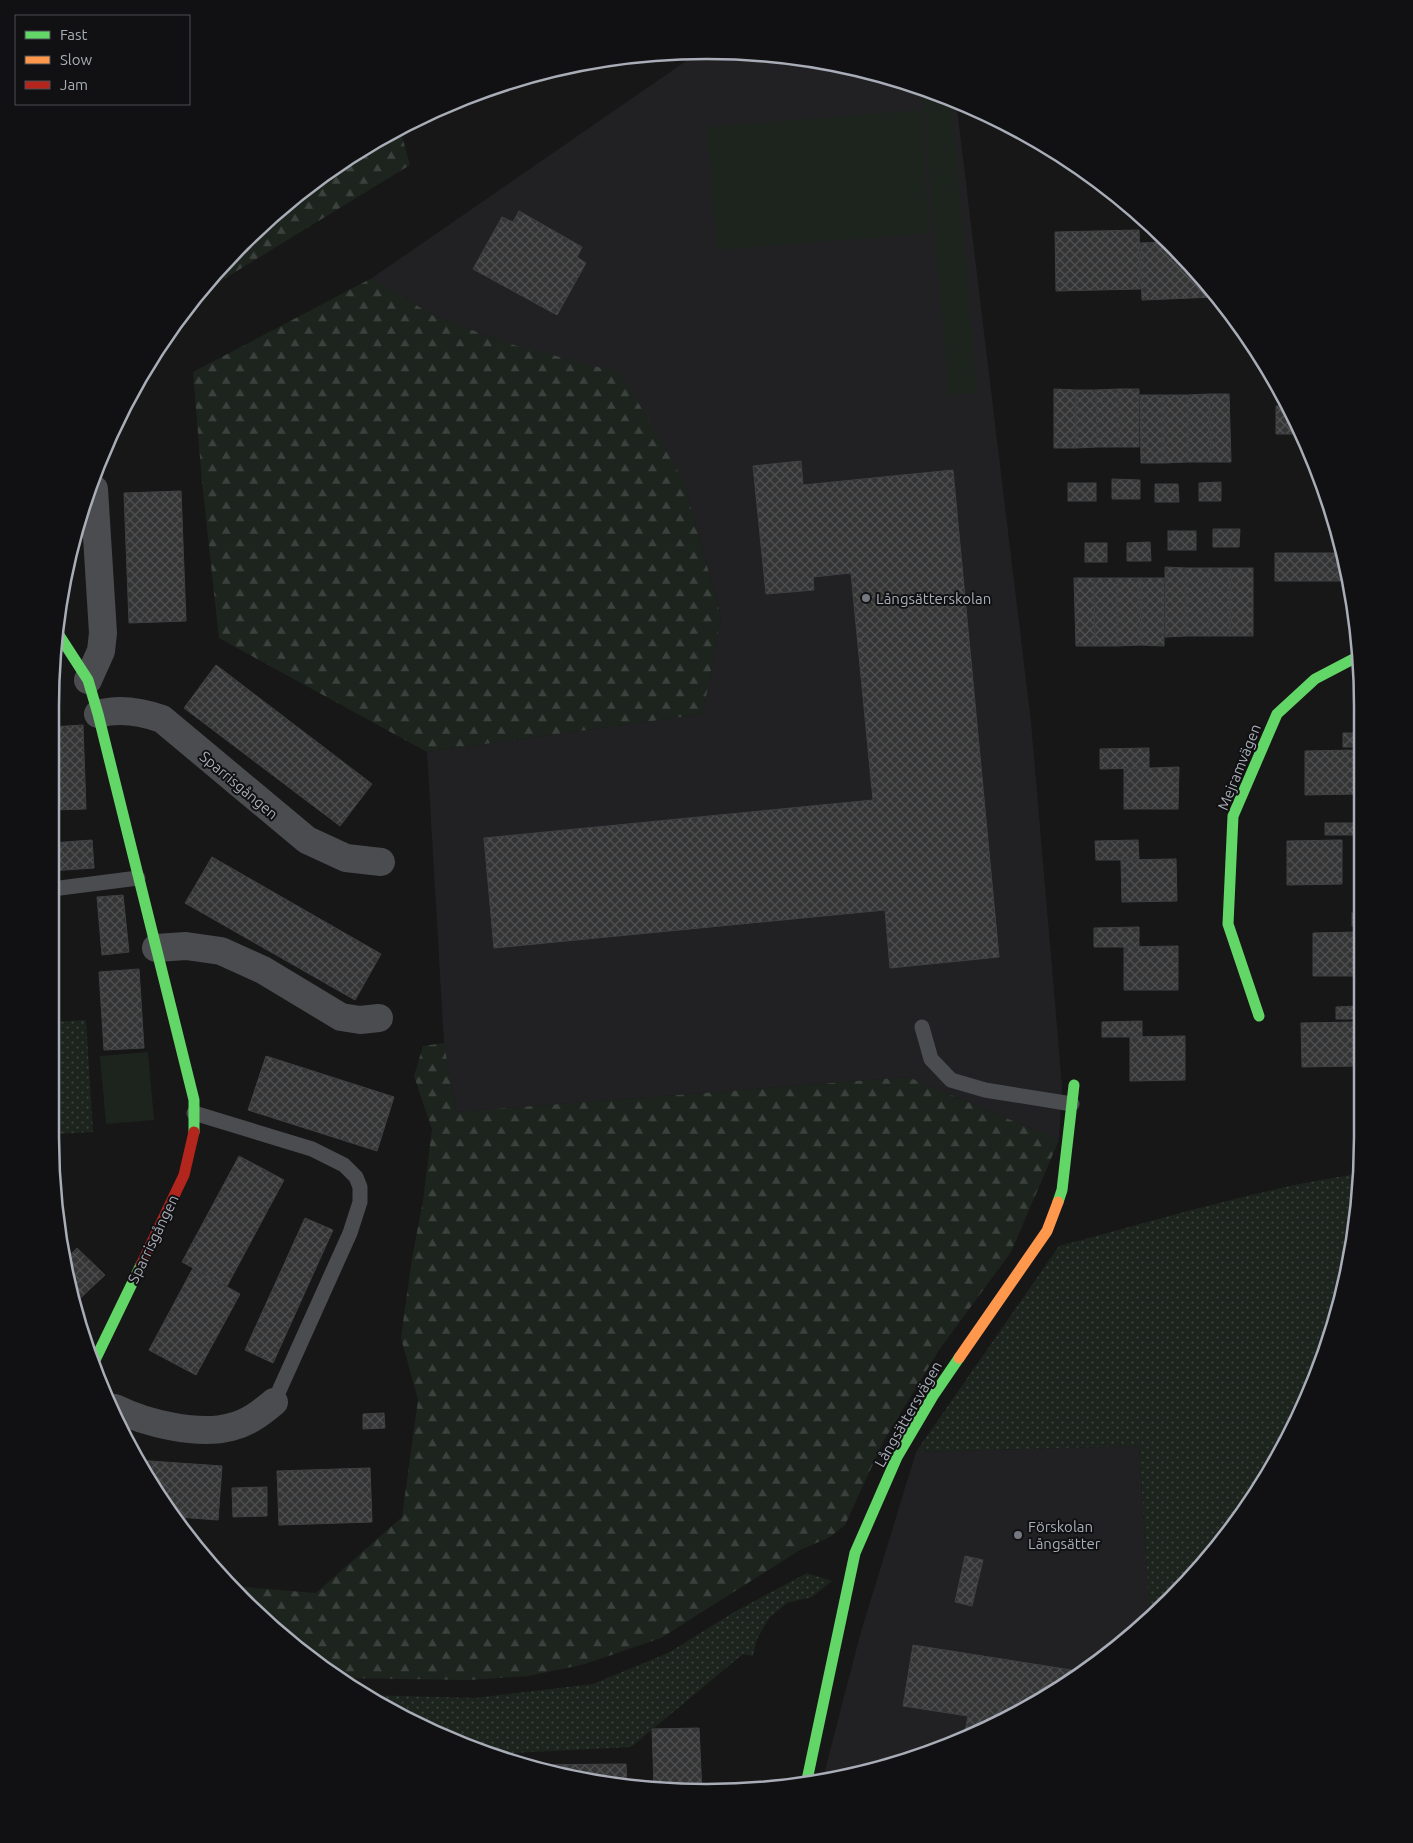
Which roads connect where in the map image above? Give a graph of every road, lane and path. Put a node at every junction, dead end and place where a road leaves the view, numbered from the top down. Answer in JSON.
{"nodes":[{"id":1,"x":94,"y":495,"type":"edge"},
{"id":2,"x":62,"y":640,"type":"edge"},
{"id":3,"x":1353,"y":659,"type":"edge"},
{"id":4,"x":88,"y":680,"type":"junction"},
{"id":5,"x":98,"y":714,"type":"junction"},
{"id":6,"x":381,"y":862,"type":"dead end"},
{"id":7,"x":138,"y":878,"type":"junction"},
{"id":8,"x":60,"y":888,"type":"dead end"},
{"id":9,"x":156,"y":948,"type":"junction"},
{"id":10,"x":1259,"y":1016,"type":"dead end"},
{"id":11,"x":379,"y":1018,"type":"dead end"},
{"id":12,"x":922,"y":1027,"type":"dead end"},
{"id":13,"x":1074,"y":1085,"type":"dead end"},
{"id":14,"x":1072,"y":1104,"type":"junction"},
{"id":15,"x":194,"y":1113,"type":"junction"},
{"id":16,"x":97,"y":1355,"type":"edge"},
{"id":17,"x":274,"y":1402,"type":"joint"},
{"id":18,"x":120,"y":1410,"type":"edge"},
{"id":19,"x":808,"y":1776,"type":"edge"}],
"edges":[{"from":1,"to":4,"type":"street"},
{"from":2,"to":4,"type":"street","name":"Sparrisgången"},
{"from":3,"to":10,"type":"street","name":"Mejramvägen"},
{"from":4,"to":5,"type":"street","name":"Sparrisgången"},
{"from":5,"to":6,"type":"street","name":"Sparrisgången"},
{"from":5,"to":7,"type":"street","name":"Sparrisgången"},
{"from":7,"to":8,"type":"lane"},
{"from":7,"to":9,"type":"street","name":"Sparrisgången"},
{"from":9,"to":11,"type":"street"},
{"from":9,"to":15,"type":"street","name":"Sparrisgången"},
{"from":12,"to":14,"type":"lane"},
{"from":13,"to":14,"type":"street","name":"Långsättersvägen"},
{"from":14,"to":19,"type":"street","name":"Långsättersvägen"},
{"from":15,"to":16,"type":"street","name":"Sparrisgången"},
{"from":15,"to":17,"type":"lane"},
{"from":17,"to":18,"type":"street"}]}
